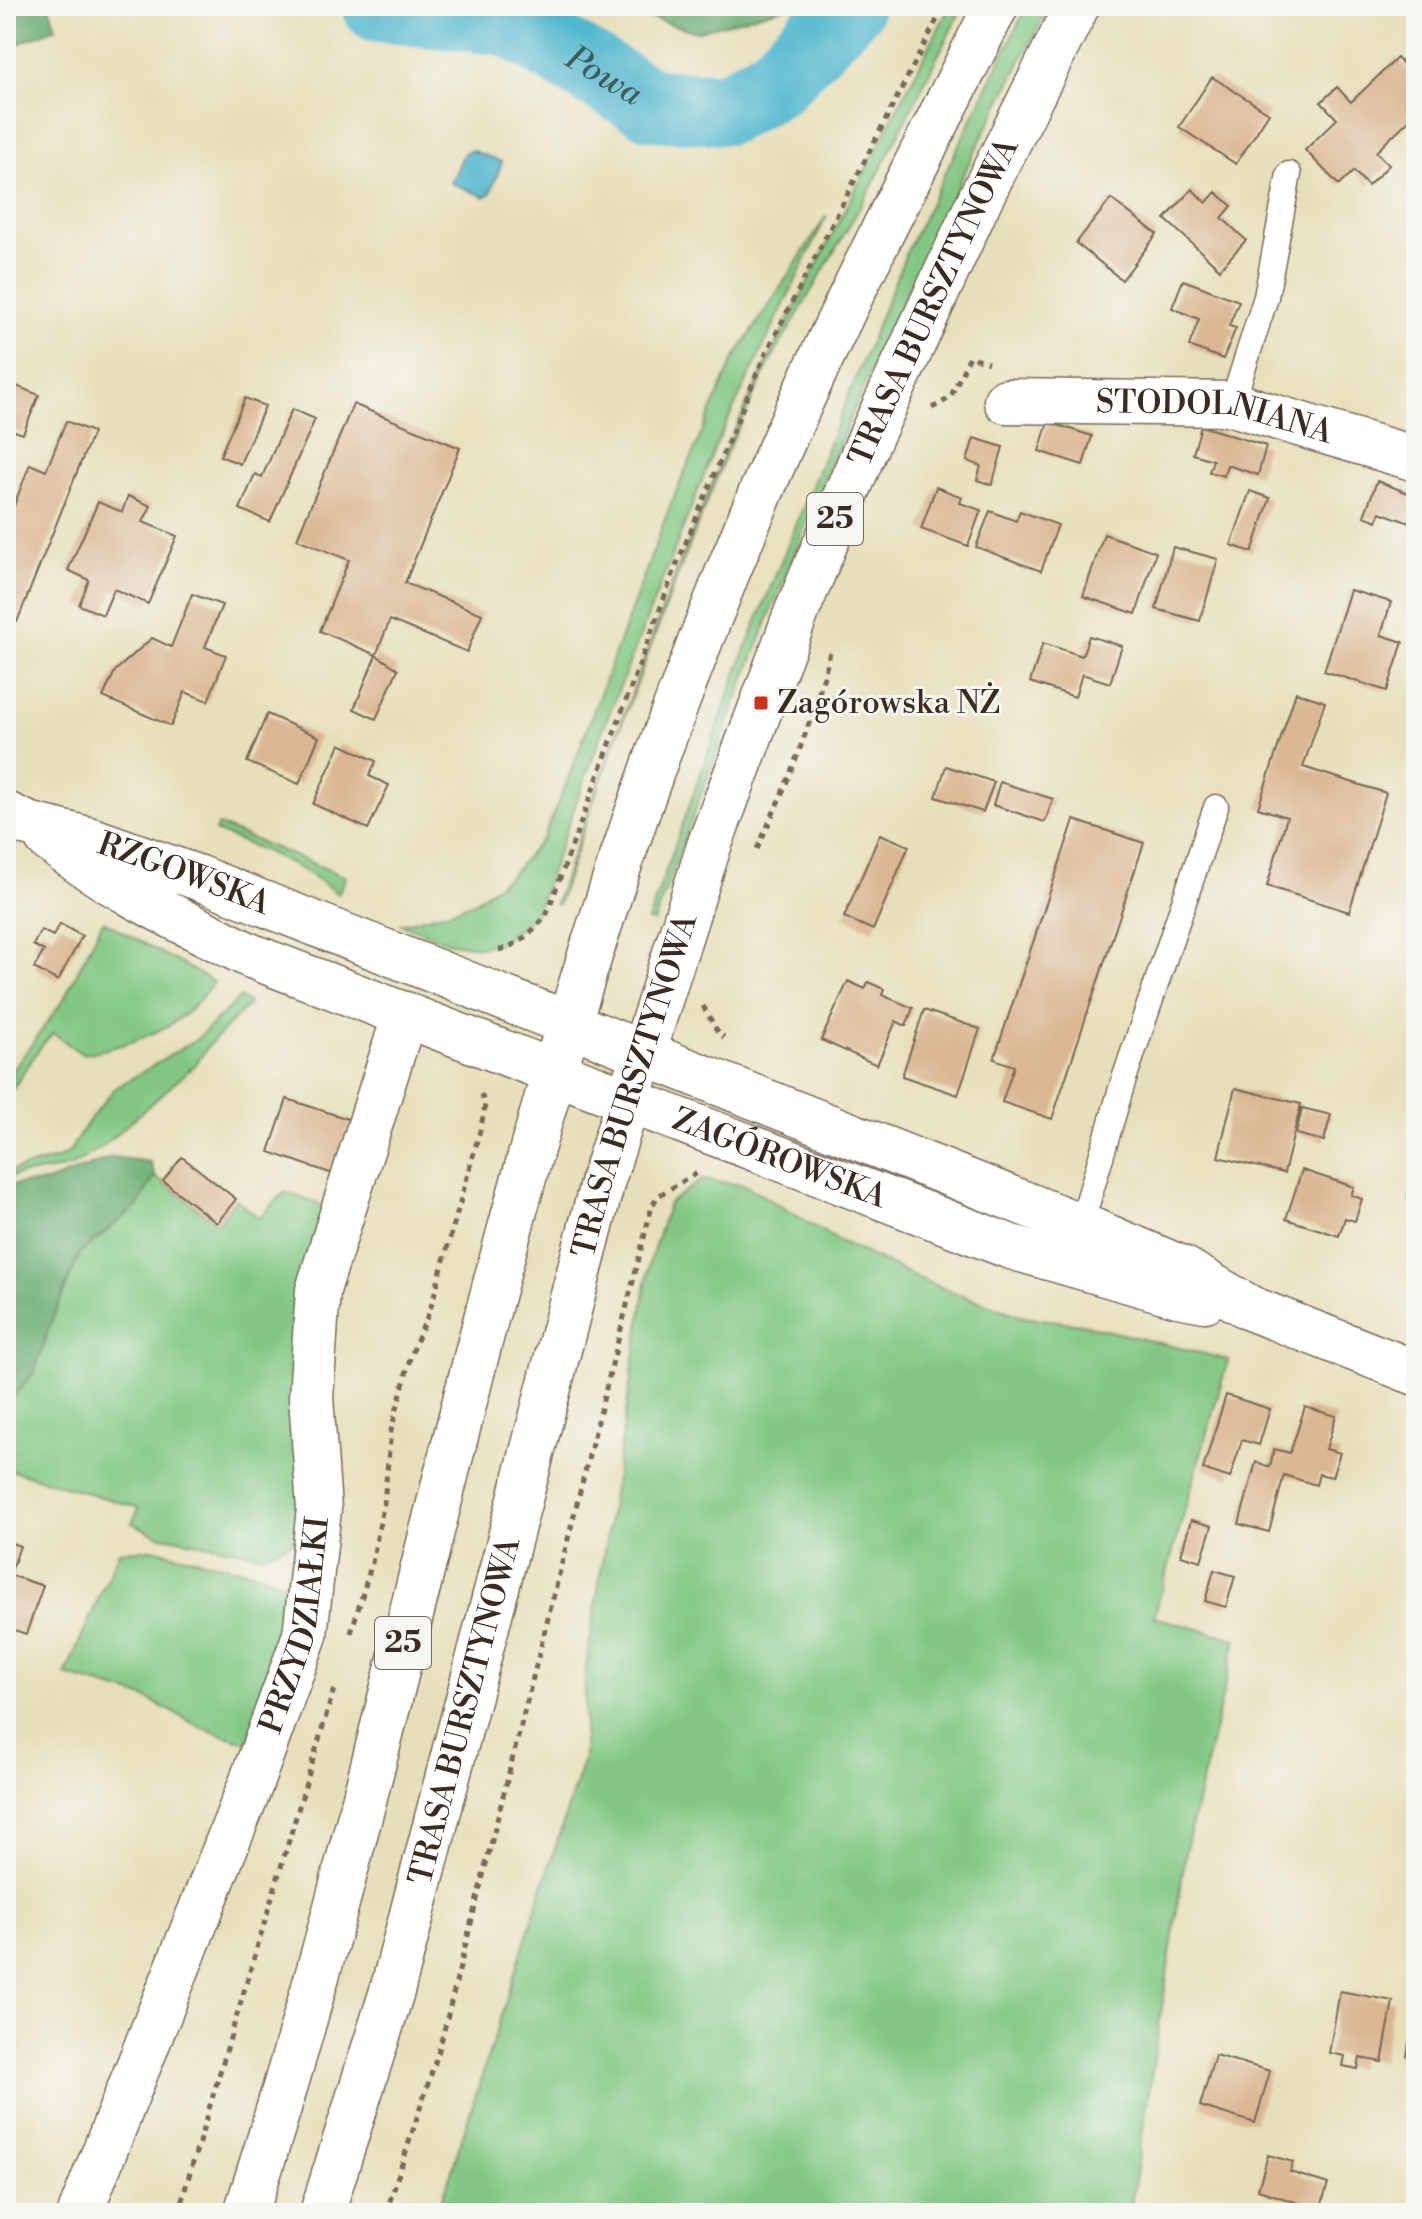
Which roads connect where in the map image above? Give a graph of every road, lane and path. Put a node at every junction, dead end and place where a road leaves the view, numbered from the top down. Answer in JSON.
{"nodes":[{"id":1,"x":996,"y":6,"type":"edge"},
{"id":2,"x":1077,"y":6,"type":"edge"},
{"id":3,"x":1289,"y":174,"type":"dead end"},
{"id":4,"x":1006,"y":401,"type":"dead end"},
{"id":5,"x":1232,"y":404,"type":"junction"},
{"id":6,"x":1416,"y":459,"type":"edge"},
{"id":7,"x":1216,"y":807,"type":"dead end"},
{"id":8,"x":17,"y":819,"type":"edge"},
{"id":9,"x":338,"y":934,"type":"joint"},
{"id":10,"x":316,"y":980,"type":"joint"},
{"id":11,"x":701,"y":995,"type":"dead end"},
{"id":12,"x":405,"y":1014,"type":"junction"},
{"id":13,"x":568,"y":1024,"type":"junction"},
{"id":14,"x":728,"y":1039,"type":"dead end"},
{"id":15,"x":642,"y":1053,"type":"junction"},
{"id":16,"x":555,"y":1072,"type":"junction"},
{"id":17,"x":626,"y":1100,"type":"junction"},
{"id":18,"x":704,"y":1172,"type":"dead end"},
{"id":19,"x":1074,"y":1245,"type":"junction"},
{"id":20,"x":1416,"y":1373,"type":"edge"},
{"id":21,"x":80,"y":2213,"type":"edge"},
{"id":22,"x":246,"y":2213,"type":"edge"},
{"id":23,"x":322,"y":2213,"type":"edge"},
{"id":24,"x":386,"y":2213,"type":"edge"}],
"edges":[{"from":1,"to":13,"type":"main road","number":"25"},
{"from":2,"to":15,"type":"main road","name":"TRASA BURSZTYNOWA","number":"25"},
{"from":3,"to":5,"type":"lane"},
{"from":4,"to":5,"type":"main road","name":"STODOLNIANA"},
{"from":5,"to":6,"type":"main road","name":"STODOLNIANA"},
{"from":7,"to":19,"type":"lane"},
{"from":8,"to":9,"type":"main road","name":"RZGOWSKA"},
{"from":8,"to":10,"type":"main road","name":"RZGOWSKA"},
{"from":9,"to":13,"type":"main road","name":"ZAGÓROWSKA"},
{"from":10,"to":12,"type":"main road","name":"ZAGÓROWSKA"},
{"from":11,"to":14,"type":"path"},
{"from":12,"to":16,"type":"main road","name":"ZAGÓROWSKA"},
{"from":12,"to":21,"type":"main road","name":"PRZYDZIAŁKI"},
{"from":13,"to":15,"type":"main road","name":"ZAGÓROWSKA"},
{"from":13,"to":16,"type":"main road","number":"25"},
{"from":15,"to":17,"type":"main road","name":"TRASA BURSZTYNOWA","number":"25"},
{"from":15,"to":19,"type":"main road","name":"ZAGÓROWSKA"},
{"from":16,"to":17,"type":"main road","name":"ZAGÓROWSKA"},
{"from":16,"to":22,"type":"main road","number":"25"},
{"from":17,"to":19,"type":"main road","name":"ZAGÓROWSKA"},
{"from":17,"to":23,"type":"main road","name":"TRASA BURSZTYNOWA","number":"25"},
{"from":18,"to":24,"type":"path"},
{"from":19,"to":20,"type":"main road","name":"ZAGÓROWSKA"}]}
